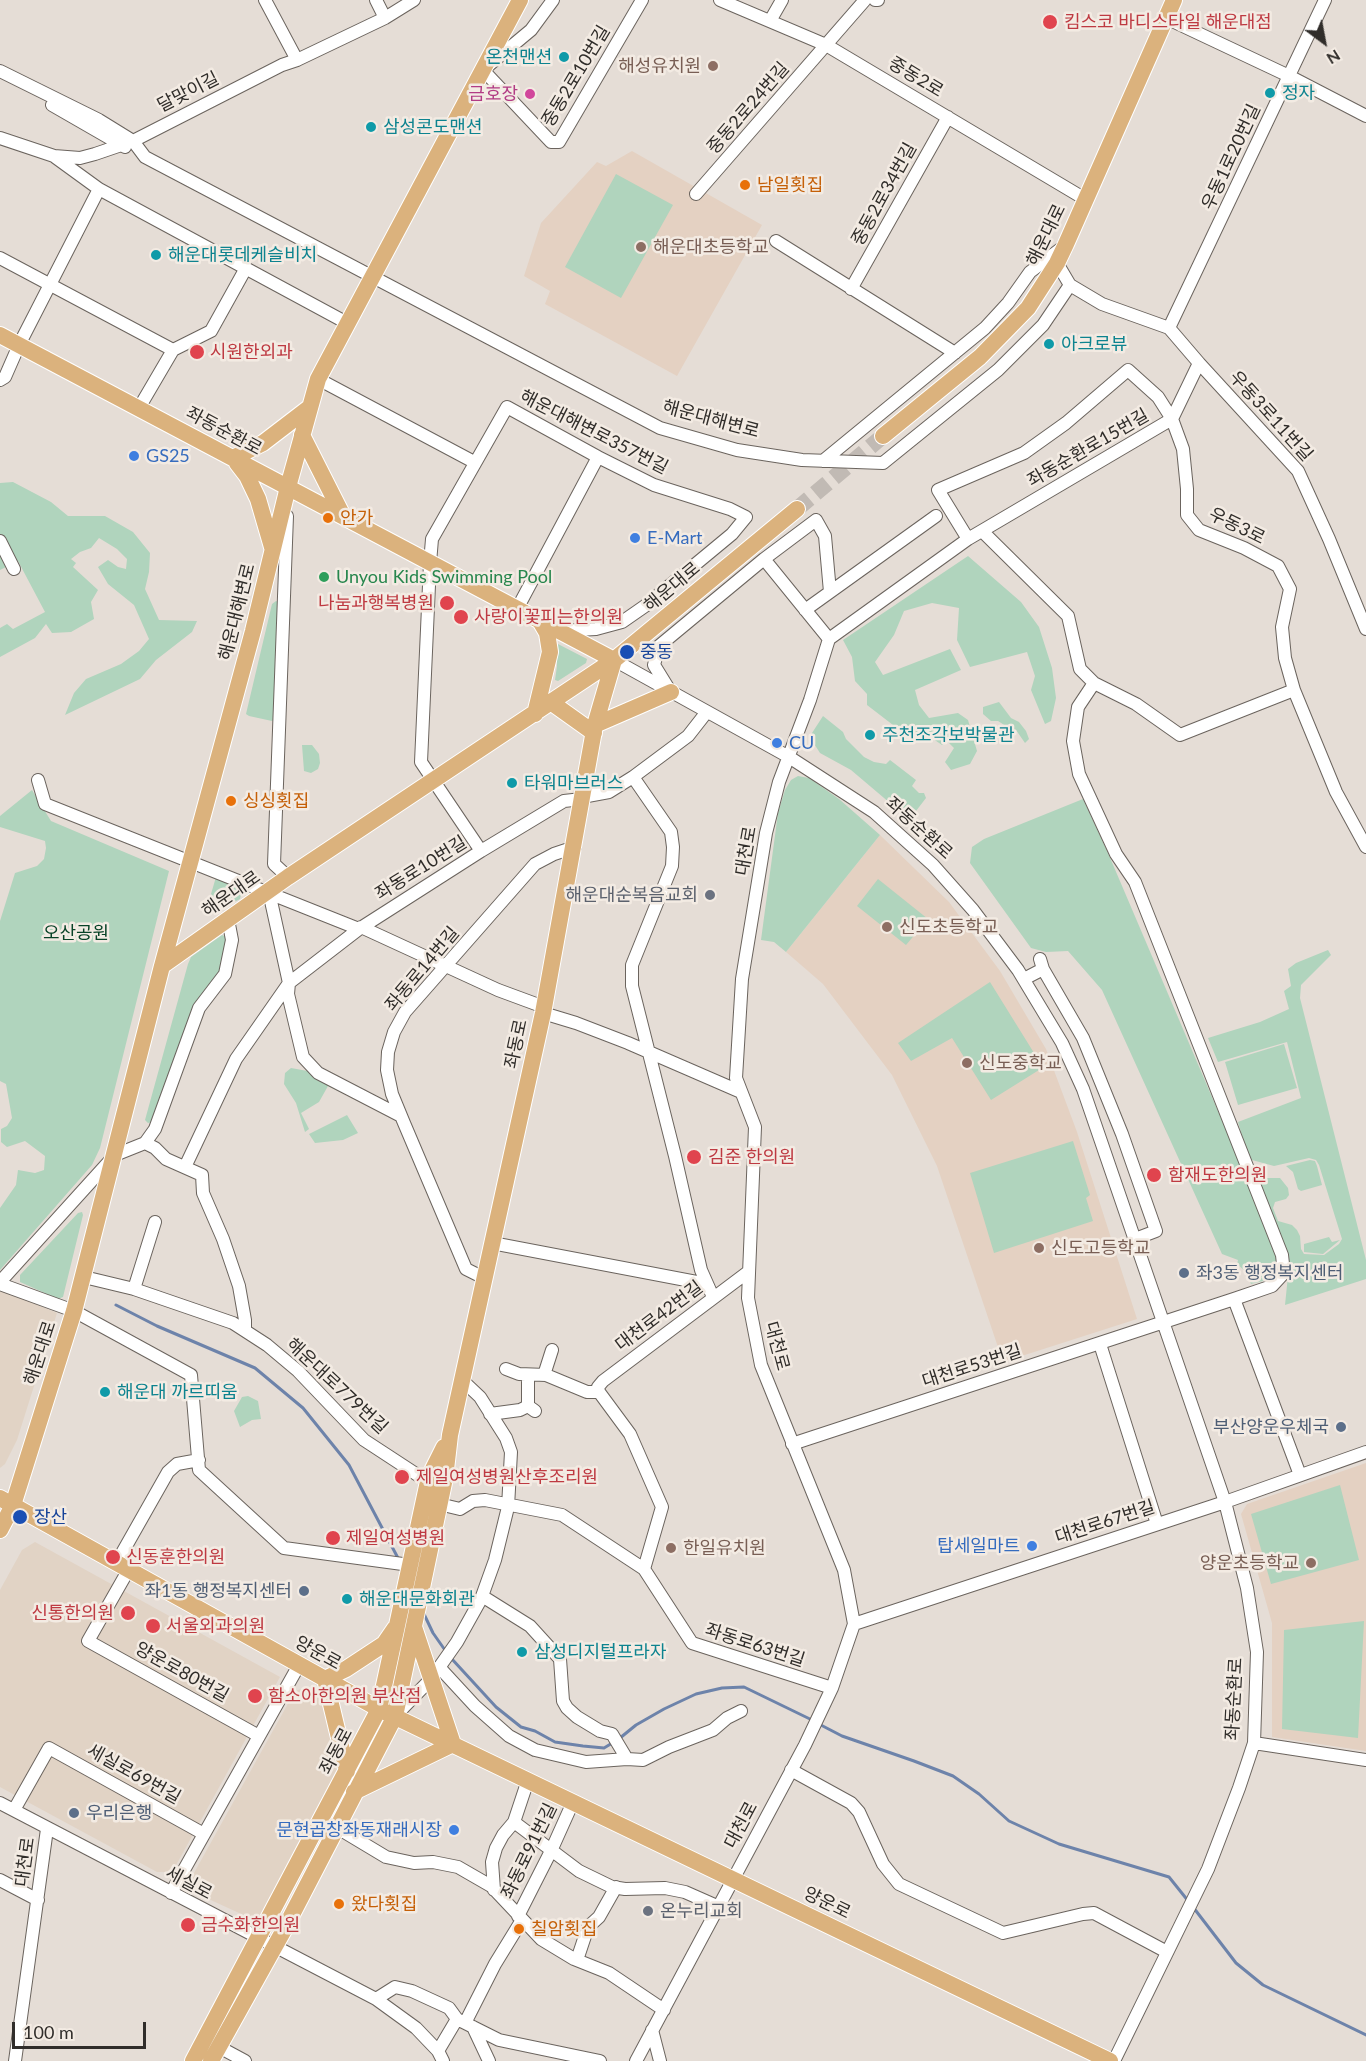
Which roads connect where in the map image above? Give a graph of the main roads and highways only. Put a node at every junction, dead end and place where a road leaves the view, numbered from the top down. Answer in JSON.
{"nodes":[{"id":1,"x":520,"y":0,"type":"edge"},
{"id":2,"x":1174,"y":0,"type":"edge"},
{"id":3,"x":0,"y":335,"type":"edge"},
{"id":4,"x":310,"y":407,"type":"junction"},
{"id":5,"x":302,"y":435,"type":"junction"},
{"id":6,"x":883,"y":436,"type":"tunnel mouth"},
{"id":7,"x":233,"y":458,"type":"junction"},
{"id":8,"x":288,"y":487,"type":"junction"},
{"id":9,"x":796,"y":509,"type":"tunnel mouth"},
{"id":10,"x":343,"y":516,"type":"junction"},
{"id":11,"x":273,"y":550,"type":"junction"},
{"id":12,"x":540,"y":621,"type":"junction"},
{"id":13,"x":614,"y":660,"type":"junction"},
{"id":14,"x":671,"y":692,"type":"road end"},
{"id":15,"x":552,"y":703,"type":"junction"},
{"id":16,"x":535,"y":714,"type":"junction"},
{"id":17,"x":595,"y":729,"type":"junction"},
{"id":18,"x":162,"y":966,"type":"junction"},
{"id":19,"x":450,"y":1435,"type":"junction"},
{"id":20,"x":6,"y":1502,"type":"edge"},
{"id":21,"x":0,"y":1530,"type":"edge"},
{"id":22,"x":416,"y":1562,"type":"junction"},
{"id":23,"x":406,"y":1624,"type":"junction"},
{"id":24,"x":325,"y":1679,"type":"junction"},
{"id":25,"x":387,"y":1713,"type":"junction"},
{"id":26,"x":453,"y":1744,"type":"junction"},
{"id":27,"x":347,"y":1771,"type":"junction"},
{"id":28,"x":354,"y":1792,"type":"junction"},
{"id":29,"x":215,"y":2054,"type":"edge"},
{"id":30,"x":193,"y":2061,"type":"edge"},
{"id":31,"x":1112,"y":2061,"type":"edge"}],
"edges":[{"from":1,"to":4,"type":"main road","name":"해운대해변로"},
{"from":2,"to":6,"type":"main road","name":"해운대로"},
{"from":3,"to":7,"type":"main road","name":"좌동순환로"},
{"from":4,"to":5,"type":"main road","name":"해운대해변로"},
{"from":4,"to":7,"type":"main road"},
{"from":5,"to":8,"type":"main road","name":"해운대해변로"},
{"from":5,"to":10,"type":"main road"},
{"from":7,"to":8,"type":"main road","name":"좌동순환로"},
{"from":7,"to":11,"type":"main road"},
{"from":8,"to":10,"type":"main road","name":"좌동순환로"},
{"from":8,"to":11,"type":"main road","name":"해운대해변로"},
{"from":9,"to":13,"type":"main road","name":"해운대로"},
{"from":10,"to":12,"type":"main road","name":"좌동순환로"},
{"from":11,"to":18,"type":"main road","name":"해운대해변로"},
{"from":12,"to":13,"type":"main road","name":"좌동순환로"},
{"from":12,"to":16,"type":"main road"},
{"from":13,"to":15,"type":"main road","name":"해운대로"},
{"from":13,"to":17,"type":"main road","name":"좌동로"},
{"from":14,"to":17,"type":"main road"},
{"from":15,"to":16,"type":"main road","name":"해운대로"},
{"from":15,"to":17,"type":"main road"},
{"from":16,"to":18,"type":"main road","name":"해운대로"},
{"from":17,"to":19,"type":"main road","name":"좌동로"},
{"from":18,"to":20,"type":"main road","name":"해운대로"},
{"from":19,"to":22,"type":"main road","name":"좌동로"},
{"from":19,"to":22,"type":"main road","name":"좌동로"},
{"from":20,"to":21,"type":"main road","name":"해운대로"},
{"from":20,"to":24,"type":"main road","name":"양운로"},
{"from":22,"to":23,"type":"main road","name":"좌동로"},
{"from":23,"to":24,"type":"main road"},
{"from":23,"to":25,"type":"main road","name":"좌동로"},
{"from":23,"to":26,"type":"main road"},
{"from":24,"to":25,"type":"main road","name":"양운로"},
{"from":24,"to":27,"type":"main road"},
{"from":25,"to":26,"type":"main road","name":"양운로"},
{"from":25,"to":27,"type":"main road","name":"좌동로"},
{"from":25,"to":28,"type":"main road","name":"좌동로"},
{"from":26,"to":28,"type":"main road"},
{"from":26,"to":31,"type":"main road","name":"양운로"},
{"from":27,"to":30,"type":"main road","name":"좌동로"},
{"from":28,"to":29,"type":"main road","name":"좌동로"}]}
